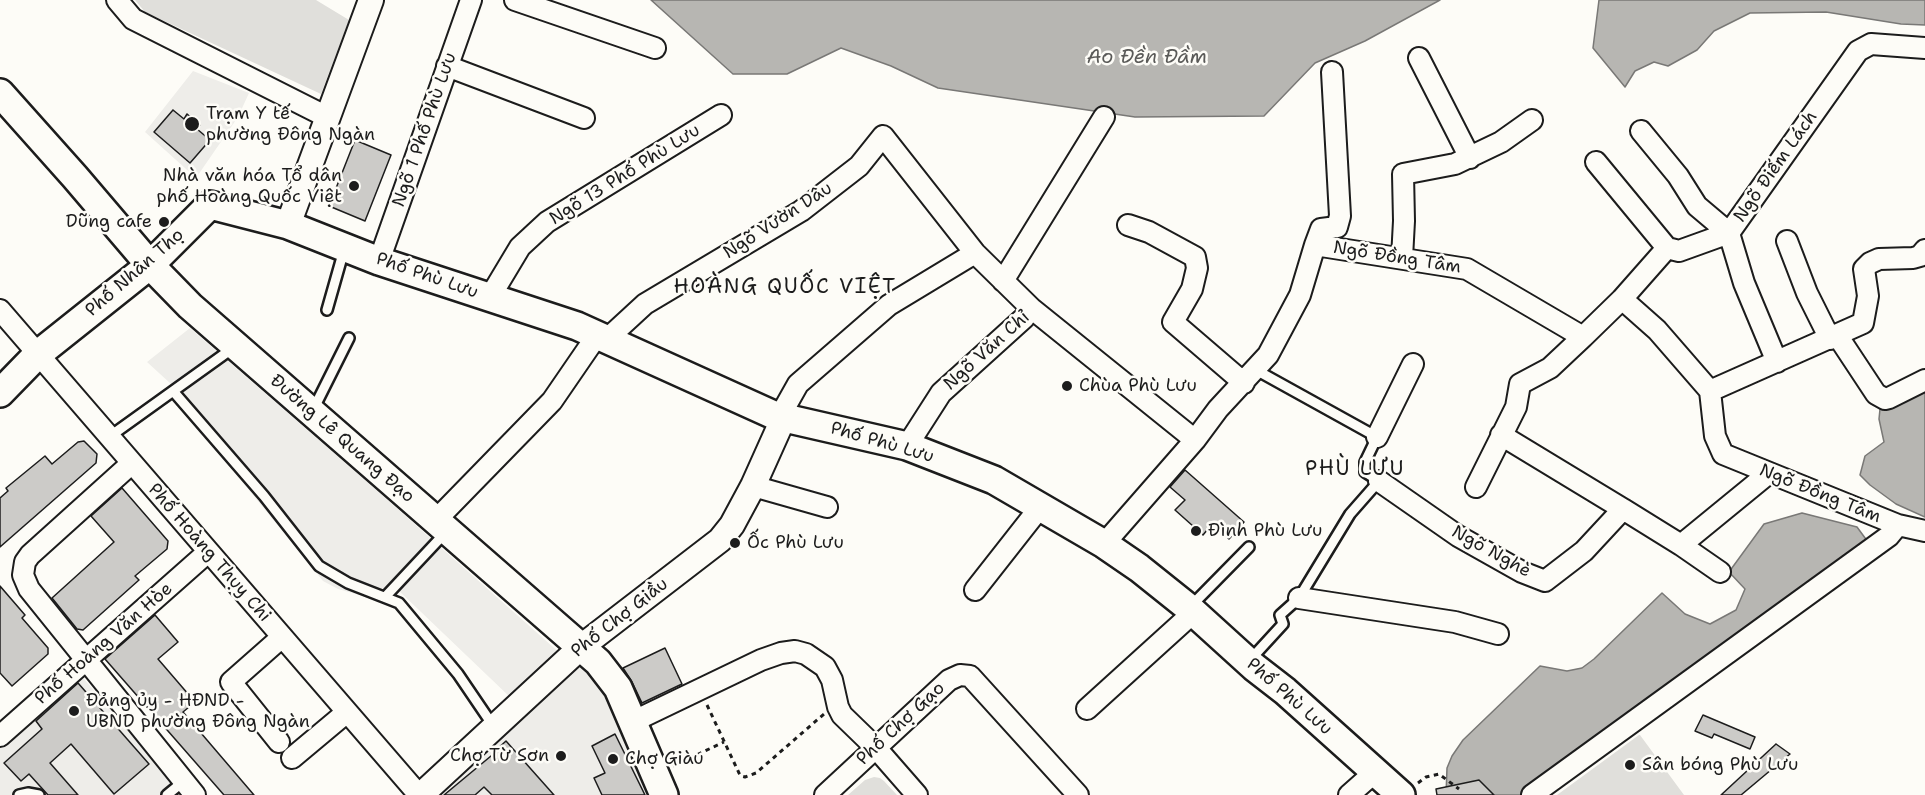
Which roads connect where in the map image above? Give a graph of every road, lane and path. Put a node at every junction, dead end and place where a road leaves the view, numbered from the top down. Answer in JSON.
{"nodes":[{"id":1,"x":117,"y":0,"type":"edge"},
{"id":2,"x":371,"y":0,"type":"edge"},
{"id":3,"x":471,"y":0,"type":"edge"},
{"id":4,"x":515,"y":0,"type":"edge"},
{"id":5,"x":655,"y":48,"type":"dead end"},
{"id":6,"x":1925,"y":48,"type":"edge"},
{"id":7,"x":1419,"y":58,"type":"dead end"},
{"id":8,"x":447,"y":66,"type":"junction"},
{"id":9,"x":1332,"y":72,"type":"dead end"},
{"id":10,"x":0,"y":93,"type":"edge"},
{"id":11,"x":721,"y":115,"type":"dead end"},
{"id":12,"x":1104,"y":117,"type":"dead end"},
{"id":13,"x":329,"y":118,"type":"junction"},
{"id":14,"x":584,"y":118,"type":"dead end"},
{"id":15,"x":1532,"y":120,"type":"dead end"},
{"id":16,"x":1641,"y":131,"type":"dead end"},
{"id":17,"x":1470,"y":158,"type":"junction"},
{"id":18,"x":1596,"y":162,"type":"dead end"},
{"id":19,"x":288,"y":225,"type":"junction"},
{"id":20,"x":1128,"y":225,"type":"dead end"},
{"id":21,"x":1729,"y":233,"type":"junction"},
{"id":22,"x":1787,"y":242,"type":"dead end"},
{"id":23,"x":1315,"y":245,"type":"junction"},
{"id":24,"x":345,"y":248,"type":"junction"},
{"id":25,"x":1667,"y":248,"type":"junction"},
{"id":26,"x":1925,"y":250,"type":"edge"},
{"id":27,"x":975,"y":253,"type":"junction"},
{"id":28,"x":1402,"y":258,"type":"junction"},
{"id":29,"x":379,"y":261,"type":"junction"},
{"id":30,"x":150,"y":266,"type":"junction"},
{"id":31,"x":1004,"y":281,"type":"junction"},
{"id":32,"x":490,"y":297,"type":"junction"},
{"id":33,"x":1622,"y":299,"type":"junction"},
{"id":34,"x":1031,"y":308,"type":"junction"},
{"id":35,"x":0,"y":310,"type":"edge"},
{"id":36,"x":327,"y":310,"type":"dead end"},
{"id":37,"x":602,"y":337,"type":"junction"},
{"id":38,"x":1583,"y":337,"type":"junction"},
{"id":39,"x":1834,"y":337,"type":"junction"},
{"id":40,"x":349,"y":338,"type":"dead end"},
{"id":41,"x":236,"y":346,"type":"junction"},
{"id":42,"x":37,"y":355,"type":"junction"},
{"id":43,"x":1777,"y":362,"type":"junction"},
{"id":44,"x":1413,"y":364,"type":"dead end"},
{"id":45,"x":1250,"y":376,"type":"junction"},
{"id":46,"x":1925,"y":380,"type":"edge"},
{"id":47,"x":1710,"y":390,"type":"junction"},
{"id":48,"x":173,"y":391,"type":"junction"},
{"id":49,"x":0,"y":393,"type":"edge"},
{"id":50,"x":312,"y":412,"type":"junction"},
{"id":51,"x":782,"y":417,"type":"junction"},
{"id":52,"x":1502,"y":435,"type":"junction"},
{"id":53,"x":109,"y":437,"type":"junction"},
{"id":54,"x":1377,"y":438,"type":"junction"},
{"id":55,"x":1195,"y":440,"type":"junction"},
{"id":56,"x":907,"y":446,"type":"junction"},
{"id":57,"x":132,"y":463,"type":"junction"},
{"id":58,"x":1769,"y":473,"type":"junction"},
{"id":59,"x":1378,"y":481,"type":"junction"},
{"id":60,"x":753,"y":486,"type":"junction"},
{"id":61,"x":1476,"y":487,"type":"dead end"},
{"id":62,"x":1041,"y":506,"type":"junction"},
{"id":63,"x":827,"y":507,"type":"dead end"},
{"id":64,"x":1623,"y":509,"type":"junction"},
{"id":65,"x":441,"y":525,"type":"junction"},
{"id":66,"x":1898,"y":525,"type":"junction"},
{"id":67,"x":1925,"y":531,"type":"edge"},
{"id":68,"x":1104,"y":544,"type":"junction"},
{"id":69,"x":1680,"y":545,"type":"junction"},
{"id":70,"x":1249,"y":548,"type":"dead end"},
{"id":71,"x":208,"y":552,"type":"junction"},
{"id":72,"x":1720,"y":572,"type":"dead end"},
{"id":73,"x":975,"y":590,"type":"dead end"},
{"id":74,"x":386,"y":596,"type":"junction"},
{"id":75,"x":1299,"y":598,"type":"junction"},
{"id":76,"x":1192,"y":610,"type":"junction"},
{"id":77,"x":1498,"y":634,"type":"dead end"},
{"id":78,"x":282,"y":637,"type":"junction"},
{"id":79,"x":581,"y":647,"type":"junction"},
{"id":80,"x":86,"y":660,"type":"junction"},
{"id":81,"x":1248,"y":662,"type":"junction"},
{"id":82,"x":705,"y":700,"type":"dead end"},
{"id":83,"x":1087,"y":709,"type":"dead end"},
{"id":84,"x":827,"y":711,"type":"dead end"},
{"id":85,"x":347,"y":712,"type":"junction"},
{"id":86,"x":632,"y":722,"type":"junction"},
{"id":87,"x":494,"y":727,"type":"junction"},
{"id":88,"x":0,"y":736,"type":"edge"},
{"id":89,"x":279,"y":742,"type":"dead end"},
{"id":90,"x":724,"y":742,"type":"junction"},
{"id":91,"x":876,"y":748,"type":"junction"},
{"id":92,"x":292,"y":758,"type":"dead end"},
{"id":93,"x":1375,"y":772,"type":"junction"},
{"id":94,"x":1439,"y":774,"type":"dead end"},
{"id":95,"x":660,"y":785,"type":"edge"},
{"id":96,"x":190,"y":788,"type":"edge"},
{"id":97,"x":1459,"y":789,"type":"dead end"},
{"id":98,"x":19,"y":795,"type":"edge"},
{"id":99,"x":39,"y":795,"type":"edge"},
{"id":100,"x":167,"y":795,"type":"edge"},
{"id":101,"x":420,"y":795,"type":"edge"},
{"id":102,"x":825,"y":795,"type":"edge"},
{"id":103,"x":917,"y":795,"type":"edge"},
{"id":104,"x":1077,"y":795,"type":"edge"},
{"id":105,"x":1349,"y":795,"type":"edge"},
{"id":106,"x":1401,"y":795,"type":"edge"},
{"id":107,"x":1532,"y":795,"type":"edge"}],
"edges":[{"from":1,"to":13,"type":"street"},
{"from":2,"to":13,"type":"street"},
{"from":3,"to":8,"type":"street","name":"Ngõ 1 Phố Phù Lưu"},
{"from":4,"to":5,"type":"street"},
{"from":6,"to":21,"type":"street","name":"Ngõ Điếm Lách"},
{"from":7,"to":17,"type":"street"},
{"from":8,"to":14,"type":"street"},
{"from":8,"to":29,"type":"street","name":"Ngõ 1 Phố Phù Lưu"},
{"from":9,"to":23,"type":"street"},
{"from":10,"to":30,"type":"main road","name":"Đường Lê Quang Đạo"},
{"from":11,"to":32,"type":"street","name":"Ngõ 13 Phố Phù Lưu"},
{"from":12,"to":31,"type":"street"},
{"from":13,"to":19,"type":"street"},
{"from":15,"to":17,"type":"street"},
{"from":16,"to":21,"type":"street"},
{"from":17,"to":28,"type":"street"},
{"from":18,"to":25,"type":"street"},
{"from":19,"to":24,"type":"main road","name":"Phố Phù Lưu"},
{"from":19,"to":30,"type":"main road","name":"Phố Nhân Thọ"},
{"from":20,"to":45,"type":"street"},
{"from":21,"to":25,"type":"street","name":"Ngõ Điếm Lách"},
{"from":21,"to":43,"type":"street"},
{"from":22,"to":39,"type":"street"},
{"from":23,"to":28,"type":"street","name":"Ngõ Đồng Tâm"},
{"from":23,"to":45,"type":"street","name":"Ngõ Đồng Tâm"},
{"from":24,"to":29,"type":"main road","name":"Phố Phù Lưu"},
{"from":24,"to":36,"type":"lane"},
{"from":25,"to":33,"type":"street"},
{"from":26,"to":39,"type":"street"},
{"from":27,"to":31,"type":"street"},
{"from":27,"to":37,"type":"street","name":"Ngõ Vườn Dâu"},
{"from":27,"to":51,"type":"street"},
{"from":28,"to":38,"type":"street","name":"Ngõ Đồng Tâm"},
{"from":29,"to":32,"type":"main road","name":"Phố Phù Lưu"},
{"from":30,"to":41,"type":"main road","name":"Đường Lê Quang Đạo"},
{"from":30,"to":42,"type":"main road","name":"Phố Nhân Thọ"},
{"from":31,"to":34,"type":"street"},
{"from":32,"to":37,"type":"main road","name":"Phố Phù Lưu"},
{"from":33,"to":38,"type":"street"},
{"from":33,"to":47,"type":"street"},
{"from":34,"to":55,"type":"street","name":"Ngõ Văn Chỉ"},
{"from":34,"to":56,"type":"street","name":"Ngõ Văn Chỉ"},
{"from":35,"to":42,"type":"street","name":"Phố Hoàng Thụy Chi"},
{"from":37,"to":51,"type":"main road","name":"Phố Phù Lưu"},
{"from":37,"to":65,"type":"street","name":"Ngõ Vườn Dâu"},
{"from":38,"to":52,"type":"street"},
{"from":39,"to":43,"type":"street"},
{"from":39,"to":46,"type":"street"},
{"from":40,"to":50,"type":"lane"},
{"from":41,"to":48,"type":"lane"},
{"from":41,"to":50,"type":"main road","name":"Đường Lê Quang Đạo"},
{"from":42,"to":49,"type":"main road","name":"Phố Nhân Thọ"},
{"from":42,"to":53,"type":"street","name":"Phố Hoàng Thụy Chi"},
{"from":43,"to":47,"type":"street"},
{"from":44,"to":54,"type":"street"},
{"from":45,"to":54,"type":"lane"},
{"from":45,"to":55,"type":"street","name":"Ngõ Đồng Tâm"},
{"from":47,"to":58,"type":"street","name":"Ngõ Đồng Tâm"},
{"from":48,"to":53,"type":"lane"},
{"from":48,"to":74,"type":"lane"},
{"from":50,"to":65,"type":"main road","name":"Đường Lê Quang Đạo"},
{"from":51,"to":56,"type":"main road","name":"Phố Phù Lưu"},
{"from":51,"to":60,"type":"street","name":"Phố Chợ Giầu"},
{"from":52,"to":61,"type":"street"},
{"from":52,"to":64,"type":"street"},
{"from":53,"to":57,"type":"street","name":"Phố Hoàng Thụy Chi"},
{"from":54,"to":59,"type":"lane"},
{"from":55,"to":68,"type":"street","name":"Ngõ Đồng Tâm"},
{"from":56,"to":62,"type":"main road","name":"Phố Phù Lưu"},
{"from":57,"to":71,"type":"street","name":"Phố Hoàng Thụy Chi"},
{"from":57,"to":80,"type":"street"},
{"from":58,"to":66,"type":"street","name":"Ngõ Đồng Tâm"},
{"from":58,"to":69,"type":"street"},
{"from":59,"to":64,"type":"street","name":"Ngõ Nghè"},
{"from":59,"to":75,"type":"lane"},
{"from":60,"to":63,"type":"street"},
{"from":60,"to":79,"type":"street","name":"Phố Chợ Giầu"},
{"from":62,"to":68,"type":"main road","name":"Phố Phù Lưu"},
{"from":62,"to":73,"type":"street"},
{"from":64,"to":69,"type":"street"},
{"from":65,"to":74,"type":"lane"},
{"from":65,"to":79,"type":"main road","name":"Đường Lê Quang Đạo"},
{"from":66,"to":67,"type":"street","name":"Ngõ Đồng Tâm"},
{"from":66,"to":107,"type":"street"},
{"from":68,"to":76,"type":"main road","name":"Phố Phù Lưu"},
{"from":69,"to":72,"type":"street"},
{"from":70,"to":76,"type":"lane"},
{"from":71,"to":78,"type":"street","name":"Phố Hoàng Thụy Chi"},
{"from":71,"to":80,"type":"street","name":"Phố Hoàng Văn Hòe"},
{"from":74,"to":87,"type":"lane"},
{"from":75,"to":77,"type":"street"},
{"from":75,"to":81,"type":"lane"},
{"from":76,"to":81,"type":"main road","name":"Phố Phù Lưu"},
{"from":76,"to":83,"type":"street"},
{"from":78,"to":85,"type":"street","name":"Phố Hoàng Thụy Chi"},
{"from":78,"to":89,"type":"street"},
{"from":79,"to":86,"type":"main road","name":"Đường Lê Quang Đạo"},
{"from":79,"to":87,"type":"street","name":"Phố Chợ Giầu"},
{"from":80,"to":88,"type":"street","name":"Phố Hoàng Văn Hòe"},
{"from":80,"to":96,"type":"street"},
{"from":81,"to":93,"type":"main road","name":"Phố Phù Lưu"},
{"from":82,"to":90,"type":"path"},
{"from":84,"to":90,"type":"path"},
{"from":85,"to":92,"type":"street"},
{"from":85,"to":101,"type":"street","name":"Phố Hoàng Thụy Chi"},
{"from":86,"to":91,"type":"street"},
{"from":86,"to":95,"type":"main road","name":"Đường Lê Quang Đạo"},
{"from":87,"to":101,"type":"street","name":"Phố Chợ Giầu"},
{"from":90,"to":95,"type":"path"},
{"from":91,"to":102,"type":"street","name":"Phố Chợ Gạo"},
{"from":91,"to":103,"type":"street"},
{"from":91,"to":104,"type":"street","name":"Phố Chợ Gạo"},
{"from":93,"to":105,"type":"street"},
{"from":93,"to":106,"type":"main road","name":"Phố Phù Lưu"},
{"from":94,"to":97,"type":"path"},
{"from":96,"to":100,"type":"lane"},
{"from":98,"to":99,"type":"lane"}]}
